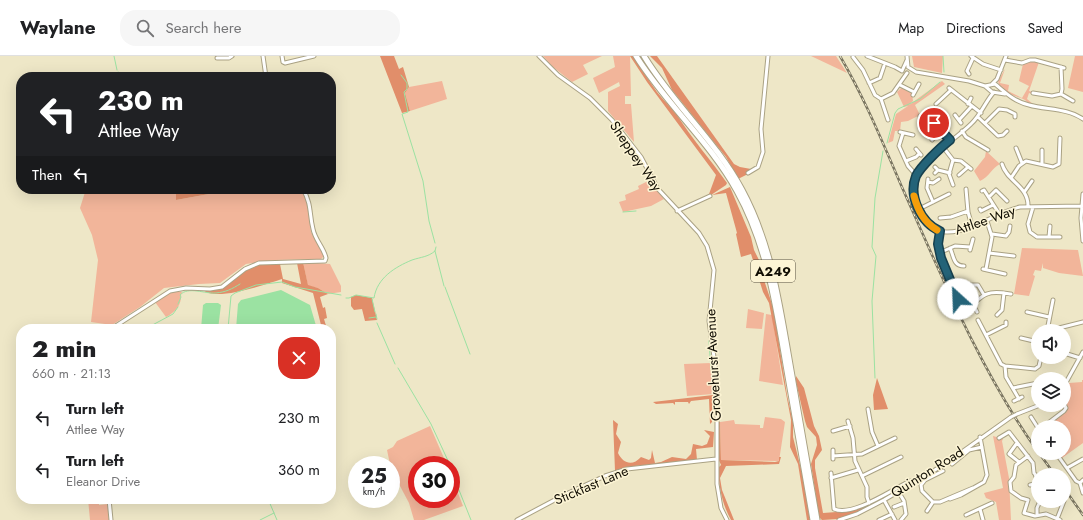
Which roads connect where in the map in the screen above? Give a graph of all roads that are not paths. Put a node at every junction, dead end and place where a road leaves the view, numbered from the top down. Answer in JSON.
{"nodes":[{"id":1,"x":222,"y":56,"type":"edge"},
{"id":2,"x":232,"y":56,"type":"edge"},
{"id":3,"x":263,"y":56,"type":"edge"},
{"id":4,"x":282,"y":56,"type":"edge"},
{"id":5,"x":314,"y":56,"type":"edge"},
{"id":6,"x":539,"y":56,"type":"edge"},
{"id":7,"x":637,"y":56,"type":"edge"},
{"id":8,"x":644,"y":56,"type":"edge"},
{"id":9,"x":647,"y":56,"type":"edge"},
{"id":10,"x":768,"y":56,"type":"edge"},
{"id":11,"x":867,"y":56,"type":"edge"},
{"id":12,"x":972,"y":57,"type":"edge"},
{"id":13,"x":217,"y":58,"type":"dead end"},
{"id":14,"x":853,"y":58,"type":"dead end"},
{"id":15,"x":907,"y":58,"type":"edge"},
{"id":16,"x":1005,"y":58,"type":"edge"},
{"id":17,"x":884,"y":66,"type":"dead end"},
{"id":18,"x":903,"y":66,"type":"junction"},
{"id":19,"x":895,"y":67,"type":"junction"},
{"id":20,"x":909,"y":67,"type":"junction"},
{"id":21,"x":1001,"y":70,"type":"junction"},
{"id":22,"x":265,"y":72,"type":"edge"},
{"id":23,"x":902,"y":72,"type":"junction"},
{"id":24,"x":916,"y":72,"type":"junction"},
{"id":25,"x":882,"y":73,"type":"junction"},
{"id":26,"x":907,"y":73,"type":"junction"},
{"id":27,"x":886,"y":74,"type":"dead end"},
{"id":28,"x":969,"y":74,"type":"dead end"},
{"id":29,"x":997,"y":79,"type":"junction"},
{"id":30,"x":659,"y":83,"type":"junction"},
{"id":31,"x":869,"y":83,"type":"junction"},
{"id":32,"x":901,"y":83,"type":"junction"},
{"id":33,"x":919,"y":84,"type":"dead end"},
{"id":34,"x":991,"y":85,"type":"junction"},
{"id":35,"x":984,"y":86,"type":"junction"},
{"id":36,"x":997,"y":86,"type":"junction"},
{"id":37,"x":990,"y":90,"type":"junction"},
{"id":38,"x":995,"y":92,"type":"junction"},
{"id":39,"x":1005,"y":94,"type":"junction"},
{"id":40,"x":1033,"y":94,"type":"dead end"},
{"id":41,"x":1061,"y":94,"type":"junction"},
{"id":42,"x":881,"y":98,"type":"junction"},
{"id":43,"x":971,"y":98,"type":"dead end"},
{"id":44,"x":1071,"y":99,"type":"dead end"},
{"id":45,"x":988,"y":100,"type":"junction"},
{"id":46,"x":937,"y":102,"type":"dead end"},
{"id":47,"x":968,"y":104,"type":"junction"},
{"id":48,"x":971,"y":107,"type":"junction"},
{"id":49,"x":980,"y":113,"type":"junction"},
{"id":50,"x":954,"y":115,"type":"dead end"},
{"id":51,"x":1015,"y":115,"type":"dead end"},
{"id":52,"x":920,"y":116,"type":"dead end"},
{"id":53,"x":978,"y":117,"type":"junction"},
{"id":54,"x":1083,"y":119,"type":"edge"},
{"id":55,"x":888,"y":120,"type":"dead end"},
{"id":56,"x":985,"y":123,"type":"junction"},
{"id":57,"x":941,"y":130,"type":"junction"},
{"id":58,"x":962,"y":131,"type":"junction"},
{"id":59,"x":1004,"y":132,"type":"dead end"},
{"id":60,"x":913,"y":135,"type":"dead end"},
{"id":61,"x":1060,"y":138,"type":"dead end"},
{"id":62,"x":931,"y":140,"type":"dead end"},
{"id":63,"x":950,"y":140,"type":"junction"},
{"id":64,"x":943,"y":147,"type":"junction"},
{"id":65,"x":1016,"y":148,"type":"dead end"},
{"id":66,"x":916,"y":149,"type":"dead end"},
{"id":67,"x":988,"y":150,"type":"dead end"},
{"id":68,"x":1042,"y":150,"type":"dead end"},
{"id":69,"x":953,"y":160,"type":"junction"},
{"id":70,"x":906,"y":161,"type":"junction"},
{"id":71,"x":1022,"y":163,"type":"junction"},
{"id":72,"x":1002,"y":164,"type":"dead end"},
{"id":73,"x":1042,"y":164,"type":"junction"},
{"id":74,"x":935,"y":167,"type":"dead end"},
{"id":75,"x":748,"y":173,"type":"dead end"},
{"id":76,"x":950,"y":173,"type":"junction"},
{"id":77,"x":916,"y":175,"type":"junction"},
{"id":78,"x":959,"y":175,"type":"dead end"},
{"id":79,"x":1011,"y":178,"type":"junction"},
{"id":80,"x":939,"y":179,"type":"dead end"},
{"id":81,"x":1032,"y":181,"type":"dead end"},
{"id":82,"x":953,"y":185,"type":"dead end"},
{"id":83,"x":966,"y":189,"type":"dead end"},
{"id":84,"x":982,"y":191,"type":"dead end"},
{"id":85,"x":1025,"y":192,"type":"junction"},
{"id":86,"x":306,"y":194,"type":"edge"},
{"id":87,"x":1083,"y":194,"type":"edge"},
{"id":88,"x":710,"y":196,"type":"dead end"},
{"id":89,"x":948,"y":197,"type":"dead end"},
{"id":90,"x":989,"y":197,"type":"junction"},
{"id":91,"x":1007,"y":201,"type":"dead end"},
{"id":92,"x":933,"y":202,"type":"junction"},
{"id":93,"x":993,"y":205,"type":"junction"},
{"id":94,"x":1082,"y":206,"type":"edge"},
{"id":95,"x":1028,"y":207,"type":"junction"},
{"id":96,"x":1033,"y":207,"type":"junction"},
{"id":97,"x":919,"y":209,"type":"junction"},
{"id":98,"x":980,"y":209,"type":"dead end"},
{"id":99,"x":677,"y":211,"type":"junction"},
{"id":100,"x":968,"y":211,"type":"junction"},
{"id":101,"x":1000,"y":215,"type":"junction"},
{"id":102,"x":943,"y":219,"type":"dead end"},
{"id":103,"x":988,"y":221,"type":"junction"},
{"id":104,"x":972,"y":226,"type":"junction"},
{"id":105,"x":1010,"y":226,"type":"dead end"},
{"id":106,"x":1050,"y":226,"type":"dead end"},
{"id":107,"x":1082,"y":228,"type":"edge"},
{"id":108,"x":940,"y":231,"type":"junction"},
{"id":109,"x":992,"y":234,"type":"junction"},
{"id":110,"x":1049,"y":237,"type":"junction"},
{"id":111,"x":1054,"y":237,"type":"junction"},
{"id":112,"x":1060,"y":237,"type":"dead end"},
{"id":113,"x":973,"y":240,"type":"dead end"},
{"id":114,"x":1083,"y":240,"type":"edge"},
{"id":115,"x":1053,"y":242,"type":"dead end"},
{"id":116,"x":950,"y":248,"type":"junction"},
{"id":117,"x":939,"y":252,"type":"junction"},
{"id":118,"x":989,"y":253,"type":"junction"},
{"id":119,"x":1014,"y":256,"type":"dead end"},
{"id":120,"x":964,"y":266,"type":"dead end"},
{"id":121,"x":1005,"y":274,"type":"dead end"},
{"id":122,"x":965,"y":285,"type":"dead end"},
{"id":123,"x":1004,"y":293,"type":"junction"},
{"id":124,"x":1011,"y":294,"type":"dead end"},
{"id":125,"x":984,"y":295,"type":"junction"},
{"id":126,"x":1053,"y":300,"type":"dead end"},
{"id":127,"x":973,"y":304,"type":"junction"},
{"id":128,"x":977,"y":312,"type":"dead end"},
{"id":129,"x":1027,"y":312,"type":"dead end"},
{"id":130,"x":997,"y":315,"type":"dead end"},
{"id":131,"x":1049,"y":316,"type":"junction"},
{"id":132,"x":978,"y":320,"type":"dead end"},
{"id":133,"x":1006,"y":322,"type":"dead end"},
{"id":134,"x":1083,"y":322,"type":"edge"},
{"id":135,"x":120,"y":324,"type":"edge"},
{"id":136,"x":1048,"y":324,"type":"edge"},
{"id":137,"x":1071,"y":325,"type":"edge"},
{"id":138,"x":986,"y":335,"type":"junction"},
{"id":139,"x":1020,"y":338,"type":"dead end"},
{"id":140,"x":1031,"y":340,"type":"edge"},
{"id":141,"x":1083,"y":352,"type":"edge"},
{"id":142,"x":1071,"y":355,"type":"edge"},
{"id":143,"x":1080,"y":358,"type":"junction"},
{"id":144,"x":1039,"y":364,"type":"edge"},
{"id":145,"x":1005,"y":366,"type":"junction"},
{"id":146,"x":1071,"y":374,"type":"edge"},
{"id":147,"x":1031,"y":384,"type":"edge"},
{"id":148,"x":1013,"y":388,"type":"junction"},
{"id":149,"x":1014,"y":401,"type":"dead end"},
{"id":150,"x":868,"y":409,"type":"dead end"},
{"id":151,"x":1031,"y":409,"type":"edge"},
{"id":152,"x":1063,"y":412,"type":"edge"},
{"id":153,"x":1031,"y":417,"type":"dead end"},
{"id":154,"x":848,"y":420,"type":"dead end"},
{"id":155,"x":1033,"y":420,"type":"edge"},
{"id":156,"x":1052,"y":420,"type":"edge"},
{"id":157,"x":850,"y":426,"type":"junction"},
{"id":158,"x":834,"y":431,"type":"dead end"},
{"id":159,"x":980,"y":437,"type":"junction"},
{"id":160,"x":895,"y":438,"type":"dead end"},
{"id":161,"x":999,"y":438,"type":"dead end"},
{"id":162,"x":1017,"y":443,"type":"junction"},
{"id":163,"x":878,"y":446,"type":"junction"},
{"id":164,"x":982,"y":448,"type":"junction"},
{"id":165,"x":833,"y":450,"type":"dead end"},
{"id":166,"x":855,"y":456,"type":"junction"},
{"id":167,"x":1028,"y":456,"type":"junction"},
{"id":168,"x":901,"y":457,"type":"dead end"},
{"id":169,"x":716,"y":459,"type":"junction"},
{"id":170,"x":1083,"y":459,"type":"edge"},
{"id":171,"x":1061,"y":460,"type":"edge"},
{"id":172,"x":1019,"y":462,"type":"junction"},
{"id":173,"x":953,"y":464,"type":"dead end"},
{"id":174,"x":1033,"y":468,"type":"edge"},
{"id":175,"x":1067,"y":468,"type":"joint"},
{"id":176,"x":858,"y":470,"type":"junction"},
{"id":177,"x":942,"y":472,"type":"dead end"},
{"id":178,"x":831,"y":473,"type":"dead end"},
{"id":179,"x":1071,"y":474,"type":"edge"},
{"id":180,"x":862,"y":476,"type":"junction"},
{"id":181,"x":831,"y":478,"type":"junction"},
{"id":182,"x":914,"y":482,"type":"junction"},
{"id":183,"x":1081,"y":482,"type":"edge"},
{"id":184,"x":1083,"y":494,"type":"edge"},
{"id":185,"x":901,"y":496,"type":"dead end"},
{"id":186,"x":884,"y":500,"type":"junction"},
{"id":187,"x":869,"y":502,"type":"junction"},
{"id":188,"x":933,"y":502,"type":"junction"},
{"id":189,"x":904,"y":503,"type":"junction"},
{"id":190,"x":989,"y":503,"type":"dead end"},
{"id":191,"x":109,"y":504,"type":"edge"},
{"id":192,"x":871,"y":506,"type":"junction"},
{"id":193,"x":894,"y":507,"type":"dead end"},
{"id":194,"x":1037,"y":508,"type":"edge"},
{"id":195,"x":1062,"y":508,"type":"edge"},
{"id":196,"x":980,"y":509,"type":"junction"},
{"id":197,"x":928,"y":511,"type":"dead end"},
{"id":198,"x":892,"y":514,"type":"junction"},
{"id":199,"x":1039,"y":515,"type":"junction"},
{"id":200,"x":970,"y":518,"type":"dead end"},
{"id":201,"x":1052,"y":519,"type":"edge"},
{"id":202,"x":1059,"y":519,"type":"edge"},
{"id":203,"x":111,"y":520,"type":"edge"},
{"id":204,"x":517,"y":520,"type":"edge"},
{"id":205,"x":727,"y":520,"type":"edge"},
{"id":206,"x":813,"y":520,"type":"edge"},
{"id":207,"x":817,"y":520,"type":"edge"},
{"id":208,"x":839,"y":520,"type":"edge"},
{"id":209,"x":879,"y":520,"type":"edge"},
{"id":210,"x":895,"y":520,"type":"edge"},
{"id":211,"x":901,"y":520,"type":"edge"},
{"id":212,"x":983,"y":520,"type":"edge"},
{"id":213,"x":1040,"y":520,"type":"edge"}],
"edges":[{"from":1,"to":2,"type":"street"},
{"from":1,"to":13,"type":"street"},
{"from":3,"to":22,"type":"street"},
{"from":4,"to":5,"type":"street"},
{"from":6,"to":99,"type":"street","name":"Sheppey Way"},
{"from":7,"to":30,"type":"highway","number":"A249"},
{"from":8,"to":30,"type":"highway","number":"A249"},
{"from":9,"to":30,"type":"highway","number":"A249"},
{"from":10,"to":75,"type":"street"},
{"from":11,"to":19,"type":"street"},
{"from":12,"to":21,"type":"street"},
{"from":12,"to":28,"type":"street"},
{"from":14,"to":31,"type":"street"},
{"from":15,"to":18,"type":"street"},
{"from":15,"to":20,"type":"street"},
{"from":16,"to":21,"type":"street"},
{"from":16,"to":41,"type":"street"},
{"from":17,"to":25,"type":"street"},
{"from":18,"to":19,"type":"street"},
{"from":18,"to":20,"type":"street"},
{"from":18,"to":23,"type":"street"},
{"from":19,"to":23,"type":"street"},
{"from":20,"to":24,"type":"street"},
{"from":20,"to":26,"type":"street"},
{"from":21,"to":29,"type":"street"},
{"from":23,"to":26,"type":"street"},
{"from":23,"to":32,"type":"street"},
{"from":24,"to":26,"type":"street"},
{"from":24,"to":35,"type":"street"},
{"from":25,"to":27,"type":"street"},
{"from":25,"to":31,"type":"street"},
{"from":26,"to":32,"type":"street"},
{"from":29,"to":34,"type":"street"},
{"from":29,"to":36,"type":"street"},
{"from":30,"to":206,"type":"highway","number":"A249"},
{"from":30,"to":207,"type":"highway","number":"A249"},
{"from":31,"to":42,"type":"street"},
{"from":32,"to":33,"type":"street"},
{"from":32,"to":42,"type":"street"},
{"from":34,"to":35,"type":"street"},
{"from":34,"to":36,"type":"street"},
{"from":34,"to":37,"type":"street"},
{"from":35,"to":37,"type":"street"},
{"from":36,"to":38,"type":"street"},
{"from":36,"to":39,"type":"street"},
{"from":37,"to":38,"type":"street"},
{"from":37,"to":45,"type":"street"},
{"from":38,"to":39,"type":"street"},
{"from":38,"to":45,"type":"street"},
{"from":39,"to":54,"type":"street"},
{"from":40,"to":41,"type":"street"},
{"from":41,"to":44,"type":"street"},
{"from":42,"to":55,"type":"street"},
{"from":43,"to":47,"type":"street"},
{"from":45,"to":49,"type":"street"},
{"from":46,"to":47,"type":"street"},
{"from":47,"to":48,"type":"street"},
{"from":48,"to":49,"type":"street"},
{"from":48,"to":50,"type":"street"},
{"from":49,"to":53,"type":"street"},
{"from":51,"to":56,"type":"street"},
{"from":52,"to":57,"type":"street"},
{"from":53,"to":56,"type":"street"},
{"from":53,"to":58,"type":"street"},
{"from":56,"to":59,"type":"street"},
{"from":57,"to":62,"type":"street"},
{"from":57,"to":63,"type":"street"},
{"from":58,"to":63,"type":"street"},
{"from":58,"to":67,"type":"street"},
{"from":60,"to":70,"type":"street"},
{"from":61,"to":73,"type":"street"},
{"from":63,"to":64,"type":"street"},
{"from":64,"to":69,"type":"street"},
{"from":64,"to":77,"type":"street"},
{"from":65,"to":71,"type":"street"},
{"from":66,"to":70,"type":"street"},
{"from":68,"to":73,"type":"street"},
{"from":69,"to":76,"type":"street"},
{"from":69,"to":78,"type":"street"},
{"from":70,"to":77,"type":"street"},
{"from":71,"to":73,"type":"street"},
{"from":71,"to":79,"type":"street"},
{"from":72,"to":79,"type":"street"},
{"from":74,"to":76,"type":"street"},
{"from":76,"to":82,"type":"street"},
{"from":77,"to":97,"type":"street","name":"Attlee Way"},
{"from":79,"to":85,"type":"street"},
{"from":80,"to":92,"type":"street"},
{"from":81,"to":85,"type":"street"},
{"from":83,"to":100,"type":"street"},
{"from":84,"to":90,"type":"street"},
{"from":85,"to":95,"type":"street"},
{"from":86,"to":135,"type":"street"},
{"from":87,"to":94,"type":"street"},
{"from":88,"to":99,"type":"street"},
{"from":89,"to":92,"type":"street"},
{"from":90,"to":91,"type":"street"},
{"from":90,"to":93,"type":"street"},
{"from":92,"to":97,"type":"street"},
{"from":93,"to":98,"type":"street"},
{"from":93,"to":101,"type":"street"},
{"from":94,"to":96,"type":"street","name":"Attlee Way"},
{"from":94,"to":107,"type":"street"},
{"from":95,"to":96,"type":"street","name":"Attlee Way"},
{"from":95,"to":101,"type":"street","name":"Attlee Way"},
{"from":96,"to":110,"type":"street"},
{"from":97,"to":108,"type":"street","name":"Attlee Way"},
{"from":99,"to":169,"type":"street","name":"Grovehurst Avenue"},
{"from":100,"to":102,"type":"street"},
{"from":100,"to":104,"type":"street"},
{"from":101,"to":103,"type":"street","name":"Attlee Way"},
{"from":103,"to":104,"type":"street","name":"Attlee Way"},
{"from":103,"to":109,"type":"street"},
{"from":104,"to":108,"type":"street","name":"Attlee Way"},
{"from":105,"to":109,"type":"street"},
{"from":106,"to":110,"type":"street"},
{"from":107,"to":114,"type":"street"},
{"from":108,"to":117,"type":"street"},
{"from":109,"to":118,"type":"street"},
{"from":110,"to":111,"type":"street"},
{"from":111,"to":112,"type":"street"},
{"from":111,"to":115,"type":"street"},
{"from":113,"to":116,"type":"street"},
{"from":116,"to":117,"type":"street"},
{"from":116,"to":120,"type":"street"},
{"from":117,"to":127,"type":"street"},
{"from":118,"to":119,"type":"street"},
{"from":118,"to":121,"type":"street"},
{"from":122,"to":125,"type":"street"},
{"from":123,"to":124,"type":"street"},
{"from":123,"to":125,"type":"street"},
{"from":123,"to":130,"type":"street"},
{"from":125,"to":127,"type":"street"},
{"from":126,"to":131,"type":"street"},
{"from":127,"to":128,"type":"street"},
{"from":129,"to":131,"type":"street"},
{"from":131,"to":136,"type":"street"},
{"from":132,"to":138,"type":"street"},
{"from":133,"to":138,"type":"street"},
{"from":134,"to":137,"type":"street"},
{"from":138,"to":145,"type":"street"},
{"from":139,"to":140,"type":"street"},
{"from":141,"to":143,"type":"street"},
{"from":142,"to":143,"type":"street"},
{"from":143,"to":146,"type":"street"},
{"from":144,"to":145,"type":"street"},
{"from":145,"to":148,"type":"street"},
{"from":147,"to":148,"type":"street"},
{"from":148,"to":149,"type":"street"},
{"from":150,"to":163,"type":"street"},
{"from":151,"to":159,"type":"street","name":"Quinton Road","bridge":true},
{"from":152,"to":156,"type":"street"},
{"from":153,"to":155,"type":"street"},
{"from":154,"to":157,"type":"street"},
{"from":157,"to":158,"type":"street"},
{"from":157,"to":166,"type":"street"},
{"from":159,"to":164,"type":"street"},
{"from":159,"to":182,"type":"street","name":"Quinton Road"},
{"from":160,"to":163,"type":"street"},
{"from":161,"to":162,"type":"street"},
{"from":162,"to":167,"type":"street"},
{"from":162,"to":172,"type":"street"},
{"from":163,"to":166,"type":"street"},
{"from":164,"to":173,"type":"street"},
{"from":164,"to":188,"type":"street"},
{"from":165,"to":166,"type":"street"},
{"from":166,"to":176,"type":"street"},
{"from":167,"to":172,"type":"street"},
{"from":167,"to":174,"type":"street"},
{"from":168,"to":180,"type":"street"},
{"from":169,"to":204,"type":"street","name":"Stickfast Lane"},
{"from":169,"to":205,"type":"street","name":"Grovehurst Avenue"},
{"from":170,"to":175,"type":"street"},
{"from":171,"to":175,"type":"street"},
{"from":172,"to":199,"type":"street"},
{"from":176,"to":180,"type":"street"},
{"from":176,"to":181,"type":"street"},
{"from":177,"to":188,"type":"street"},
{"from":178,"to":181,"type":"street"},
{"from":179,"to":183,"type":"street"},
{"from":180,"to":187,"type":"street"},
{"from":181,"to":187,"type":"street"},
{"from":182,"to":186,"type":"street","name":"Quinton Road"},
{"from":182,"to":187,"type":"street"},
{"from":183,"to":184,"type":"street"},
{"from":185,"to":189,"type":"street"},
{"from":186,"to":192,"type":"street","name":"Quinton Road"},
{"from":186,"to":198,"type":"street"},
{"from":187,"to":192,"type":"street"},
{"from":188,"to":197,"type":"street"},
{"from":189,"to":193,"type":"street"},
{"from":189,"to":211,"type":"street"},
{"from":190,"to":196,"type":"street"},
{"from":191,"to":203,"type":"street"},
{"from":192,"to":208,"type":"street","name":"Quinton Road"},
{"from":194,"to":199,"type":"street"},
{"from":195,"to":202,"type":"street"},
{"from":196,"to":200,"type":"street"},
{"from":196,"to":212,"type":"street"},
{"from":198,"to":209,"type":"street"},
{"from":198,"to":210,"type":"street"},
{"from":199,"to":201,"type":"street"},
{"from":199,"to":213,"type":"street"},
{"from":201,"to":202,"type":"street"}]}
